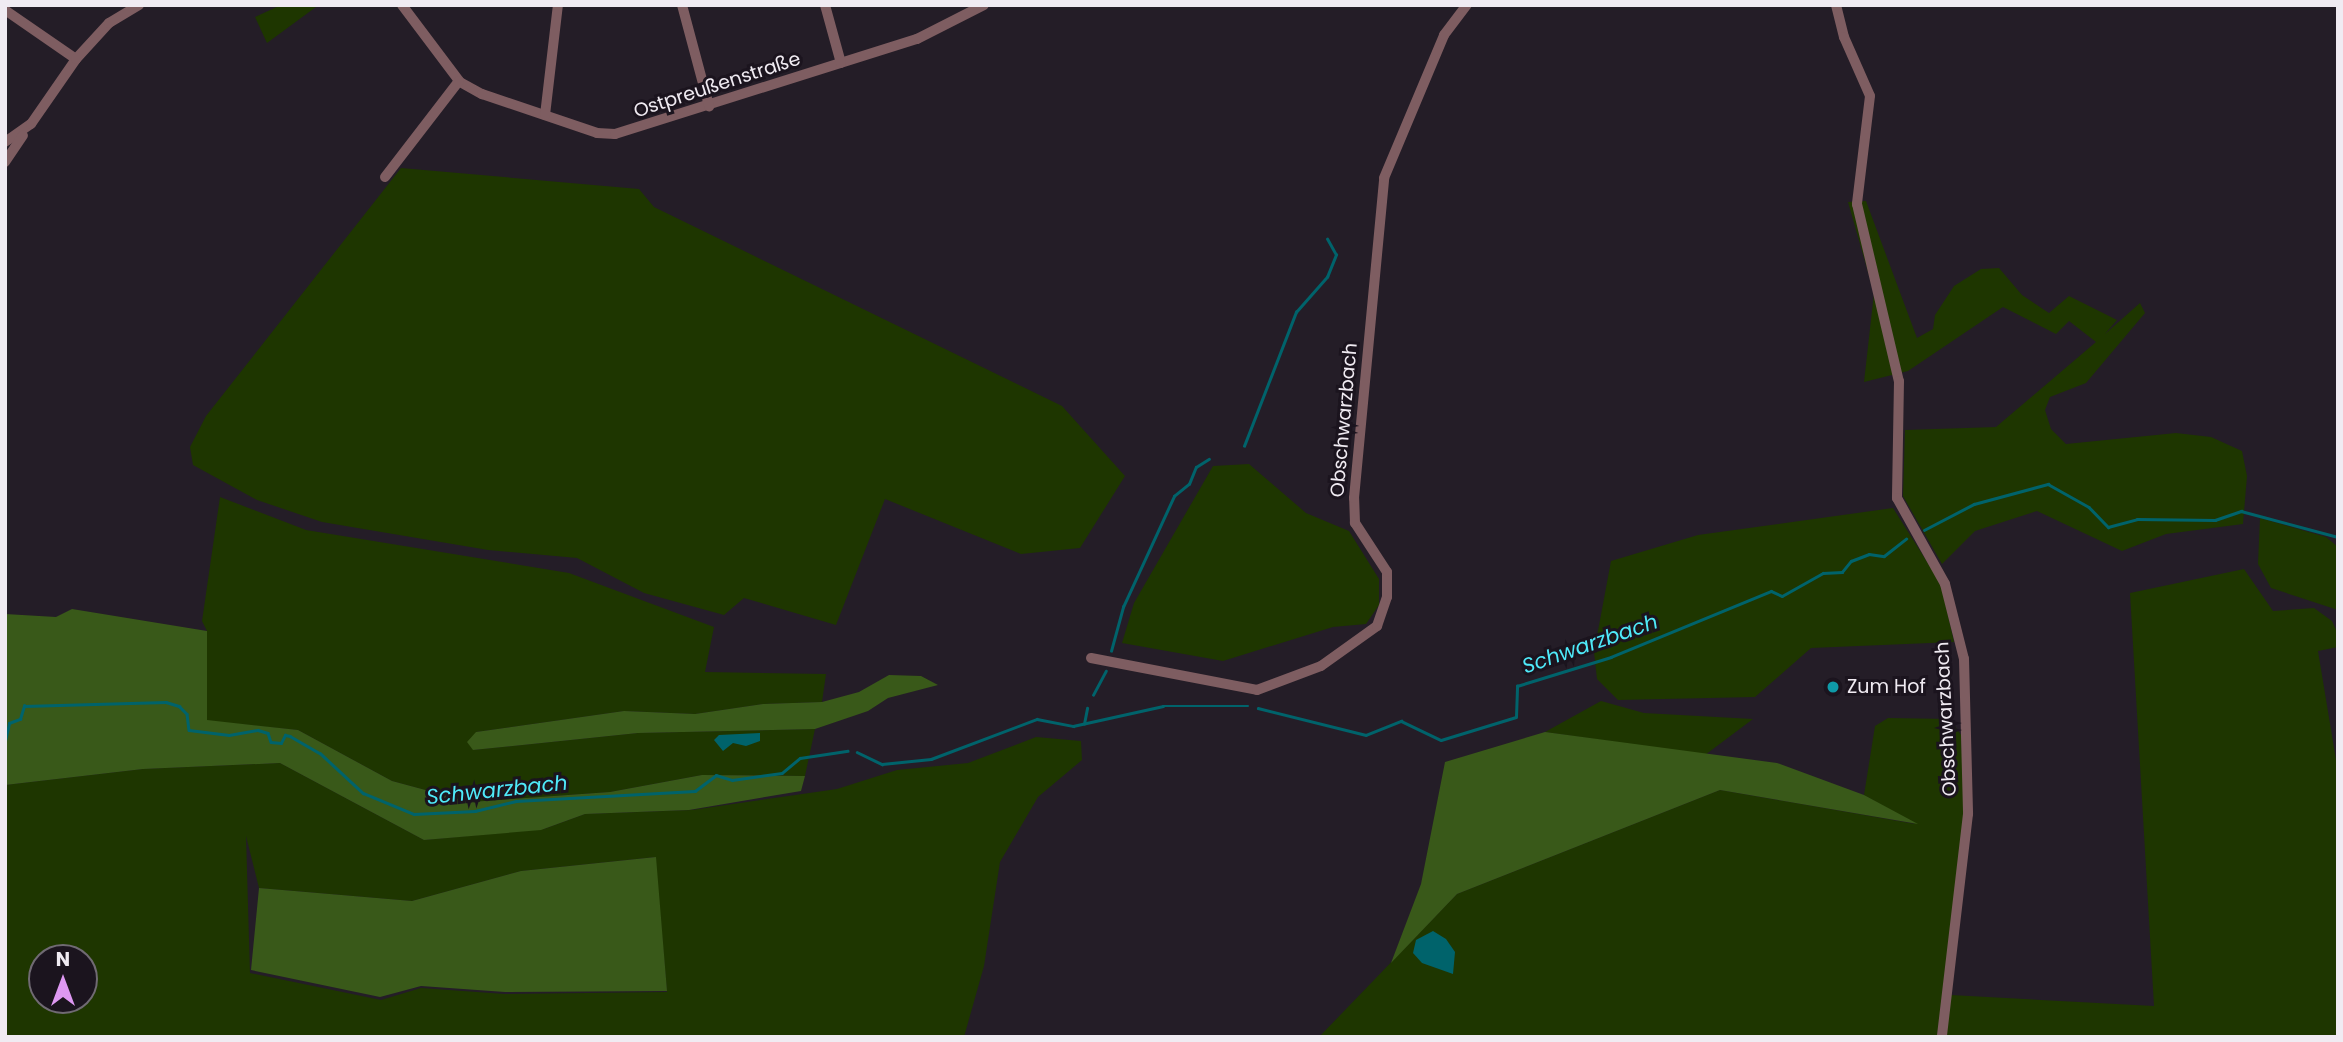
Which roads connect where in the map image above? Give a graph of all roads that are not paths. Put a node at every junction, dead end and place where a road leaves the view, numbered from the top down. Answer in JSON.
{"nodes":[{"id":1,"x":139,"y":5,"type":"edge"},
{"id":2,"x":402,"y":5,"type":"edge"},
{"id":3,"x":558,"y":5,"type":"edge"},
{"id":4,"x":682,"y":5,"type":"edge"},
{"id":5,"x":825,"y":5,"type":"edge"},
{"id":6,"x":984,"y":5,"type":"edge"},
{"id":7,"x":1467,"y":5,"type":"edge"},
{"id":8,"x":1836,"y":5,"type":"edge"},
{"id":9,"x":5,"y":10,"type":"edge"},
{"id":10,"x":76,"y":59,"type":"junction"},
{"id":11,"x":841,"y":63,"type":"junction"},
{"id":12,"x":459,"y":81,"type":"junction"},
{"id":13,"x":709,"y":106,"type":"junction"},
{"id":14,"x":545,"y":115,"type":"junction"},
{"id":15,"x":31,"y":124,"type":"junction"},
{"id":16,"x":5,"y":142,"type":"edge"},
{"id":17,"x":5,"y":162,"type":"edge"},
{"id":18,"x":385,"y":177,"type":"dead end"},
{"id":19,"x":1091,"y":658,"type":"dead end"},
{"id":20,"x":1941,"y":1037,"type":"edge"}],
"edges":[{"from":1,"to":10,"type":"street"},
{"from":2,"to":12,"type":"street","name":"Ostpreußenstraße"},
{"from":3,"to":14,"type":"street"},
{"from":4,"to":13,"type":"street"},
{"from":5,"to":11,"type":"street"},
{"from":6,"to":11,"type":"street","name":"Ostpreußenstraße"},
{"from":7,"to":19,"type":"street","name":"Obschwarzbach"},
{"from":8,"to":20,"type":"street","name":"Obschwarzbach"},
{"from":9,"to":10,"type":"street"},
{"from":10,"to":15,"type":"street"},
{"from":11,"to":13,"type":"street","name":"Ostpreußenstraße"},
{"from":12,"to":14,"type":"street","name":"Ostpreußenstraße"},
{"from":12,"to":18,"type":"street"},
{"from":13,"to":14,"type":"street","name":"Ostpreußenstraße"},
{"from":15,"to":16,"type":"street"},
{"from":15,"to":17,"type":"street"}]}
